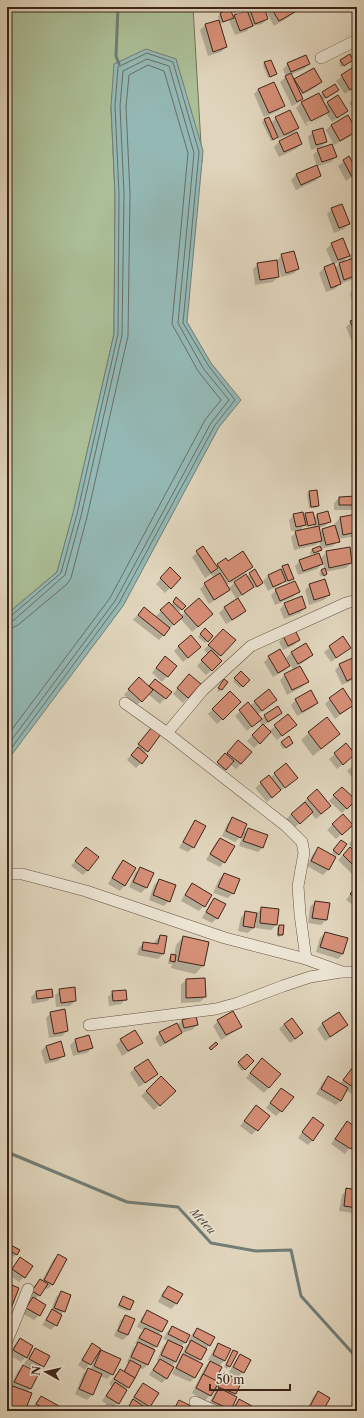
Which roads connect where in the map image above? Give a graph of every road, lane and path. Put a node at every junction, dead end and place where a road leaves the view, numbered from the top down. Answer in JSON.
{"nodes":[{"id":1,"x":357,"y":40,"type":"edge"},
{"id":2,"x":321,"y":58,"type":"dead end"},
{"id":3,"x":357,"y":600,"type":"edge"},
{"id":4,"x":125,"y":703,"type":"dead end"},
{"id":5,"x":167,"y":734,"type":"junction"},
{"id":6,"x":7,"y":874,"type":"edge"},
{"id":7,"x":306,"y":959,"type":"junction"},
{"id":8,"x":342,"y":972,"type":"junction"},
{"id":9,"x":357,"y":972,"type":"edge"},
{"id":10,"x":90,"y":1025,"type":"dead end"},
{"id":11,"x":28,"y":1288,"type":"dead end"},
{"id":12,"x":7,"y":1341,"type":"edge"},
{"id":13,"x":195,"y":1402,"type":"dead end"},
{"id":14,"x":215,"y":1411,"type":"edge"}],
"edges":[{"from":1,"to":2,"type":"street"},
{"from":3,"to":5,"type":"street"},
{"from":4,"to":5,"type":"street"},
{"from":5,"to":7,"type":"street"},
{"from":6,"to":7,"type":"street"},
{"from":7,"to":8,"type":"street"},
{"from":8,"to":9,"type":"street"},
{"from":8,"to":10,"type":"street"},
{"from":11,"to":12,"type":"street"},
{"from":13,"to":14,"type":"street"}]}
